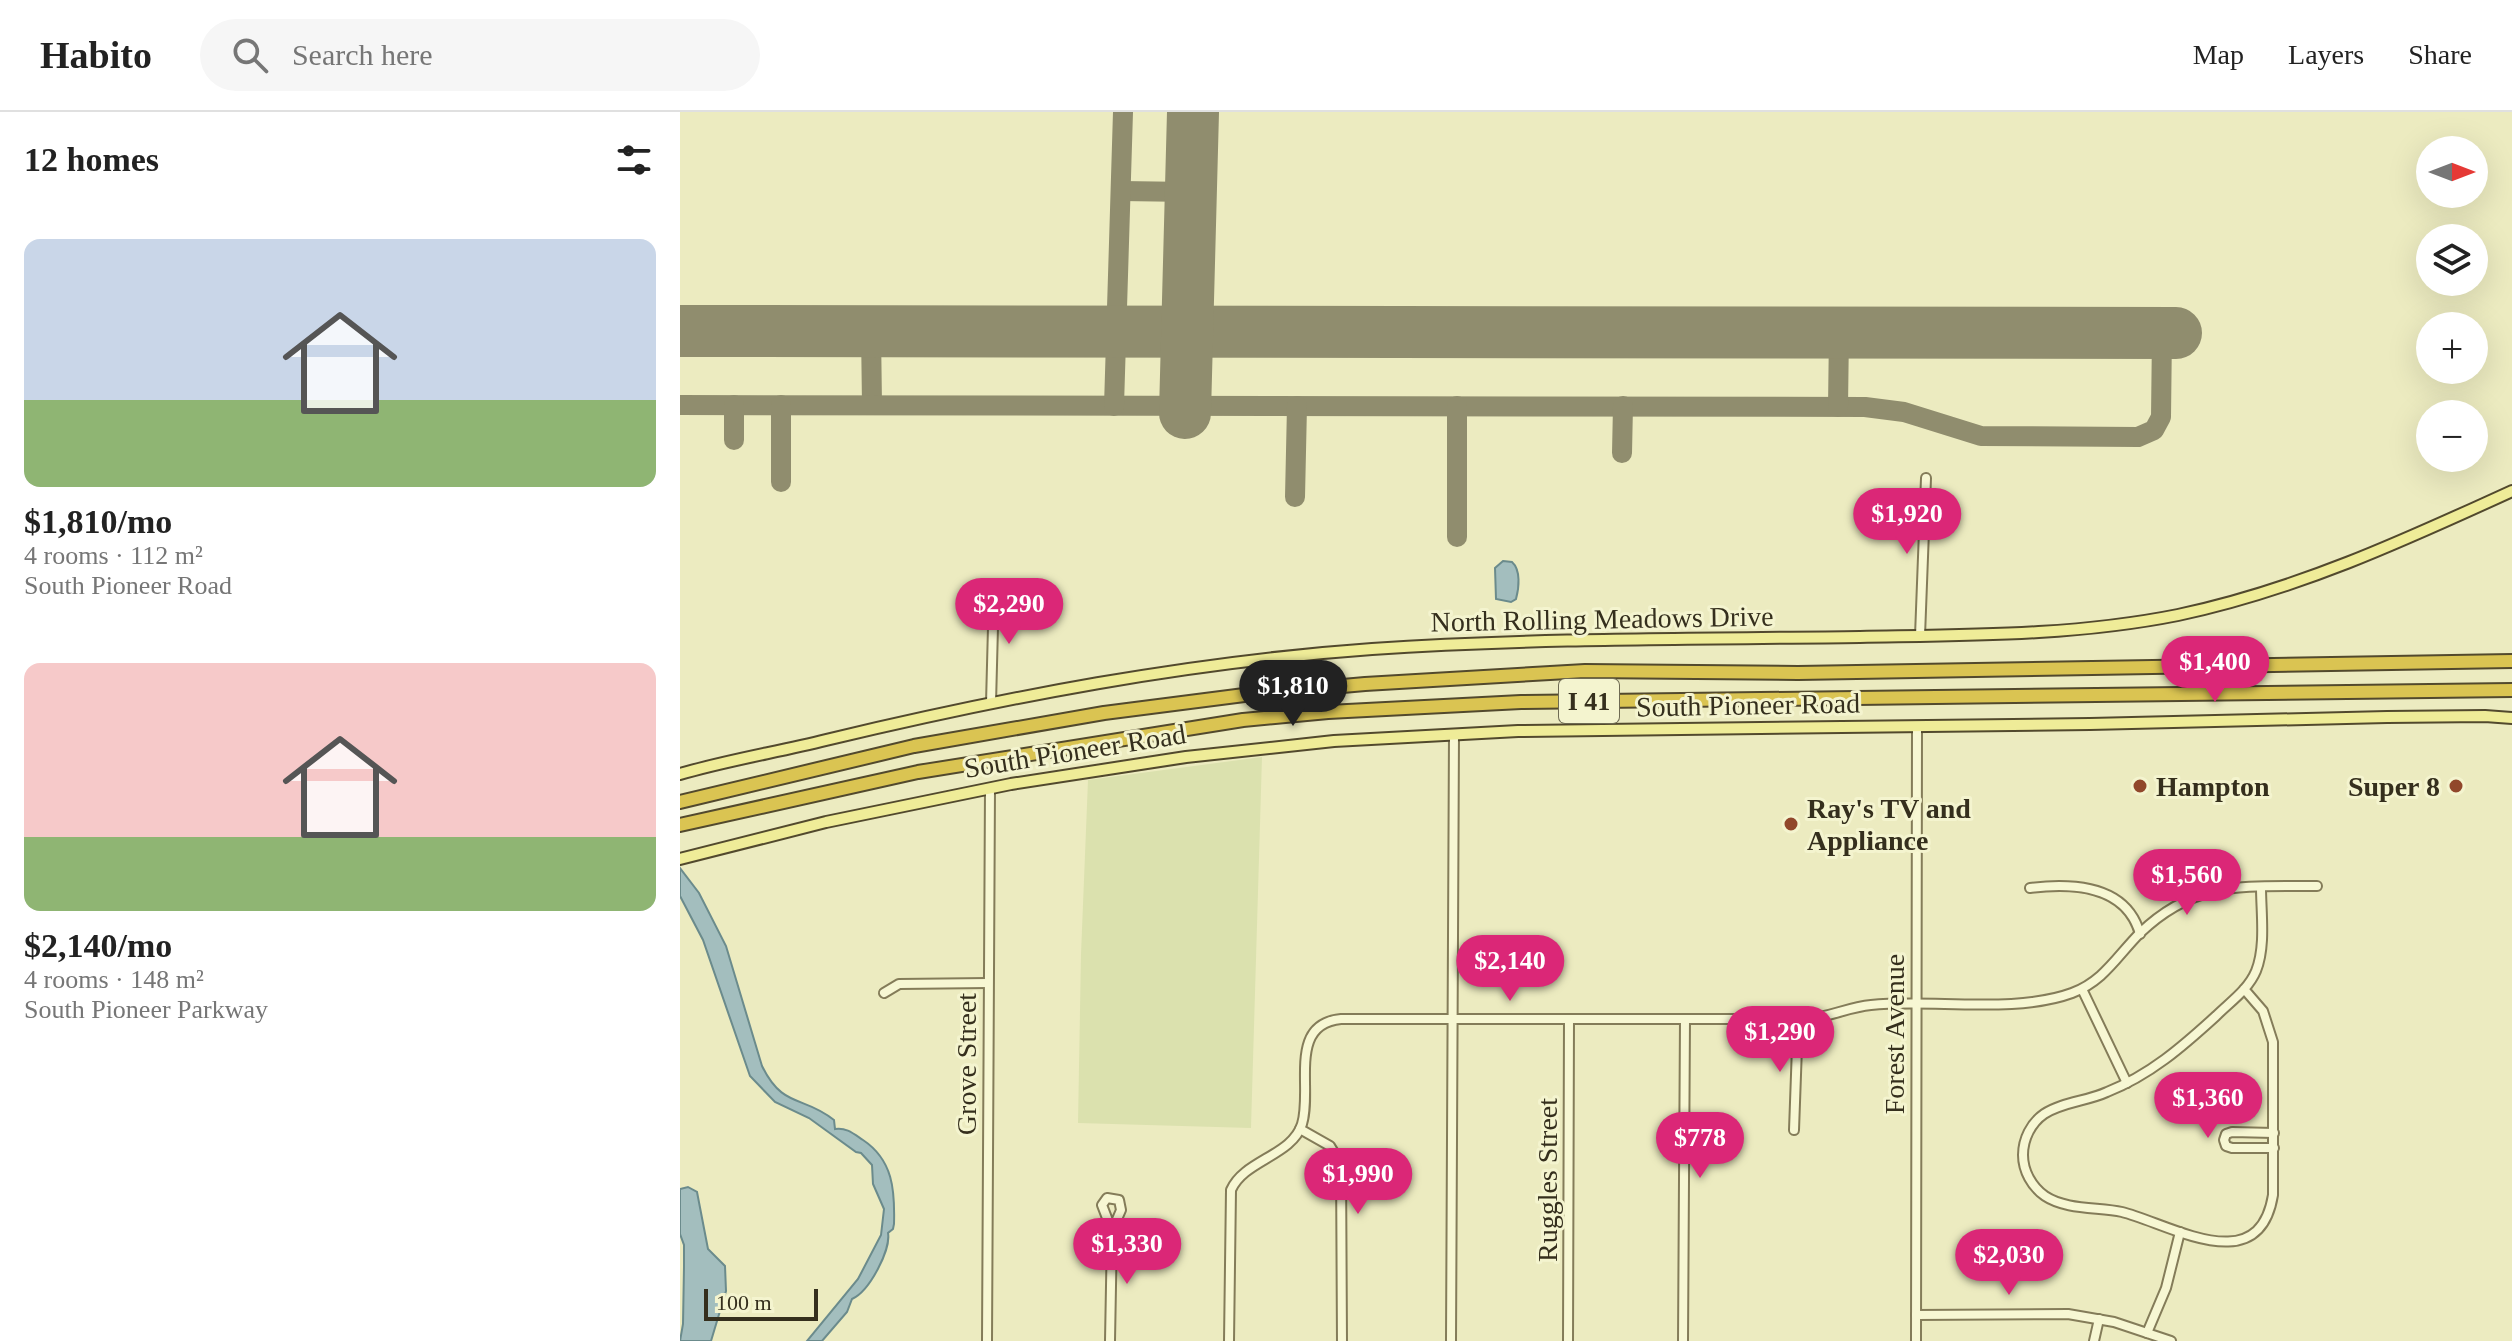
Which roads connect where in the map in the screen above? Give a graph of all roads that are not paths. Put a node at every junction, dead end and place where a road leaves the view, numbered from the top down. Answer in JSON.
{"nodes":[{"id":1,"x":1926,"y":478,"type":"dead end"},
{"id":2,"x":2512,"y":491,"type":"edge"},
{"id":3,"x":994,"y":589,"type":"dead end"},
{"id":4,"x":1920,"y":636,"type":"junction"},
{"id":5,"x":2512,"y":655,"type":"edge"},
{"id":6,"x":2512,"y":661,"type":"edge"},
{"id":7,"x":2394,"y":662,"type":"junction"},
{"id":8,"x":2511,"y":690,"type":"edge"},
{"id":9,"x":991,"y":703,"type":"junction"},
{"id":10,"x":2512,"y":718,"type":"edge"},
{"id":11,"x":1917,"y":727,"type":"junction"},
{"id":12,"x":1454,"y":734,"type":"junction"},
{"id":13,"x":680,"y":774,"type":"edge"},
{"id":14,"x":990,"y":788,"type":"junction"},
{"id":15,"x":680,"y":802,"type":"edge"},
{"id":16,"x":680,"y":825,"type":"edge"},
{"id":17,"x":683,"y":859,"type":"edge"},
{"id":18,"x":2317,"y":886,"type":"dead end"},
{"id":19,"x":2261,"y":887,"type":"junction"},
{"id":20,"x":2030,"y":888,"type":"dead end"},
{"id":21,"x":2140,"y":934,"type":"junction"},
{"id":22,"x":988,"y":983,"type":"junction"},
{"id":23,"x":2082,"y":989,"type":"junction"},
{"id":24,"x":2244,"y":989,"type":"junction"},
{"id":25,"x":884,"y":993,"type":"dead end"},
{"id":26,"x":1916,"y":1004,"type":"junction"},
{"id":27,"x":1453,"y":1019,"type":"junction"},
{"id":28,"x":1569,"y":1019,"type":"junction"},
{"id":29,"x":1685,"y":1019,"type":"junction"},
{"id":30,"x":1798,"y":1019,"type":"junction"},
{"id":31,"x":2127,"y":1083,"type":"junction"},
{"id":32,"x":1300,"y":1129,"type":"junction"},
{"id":33,"x":1794,"y":1130,"type":"dead end"},
{"id":34,"x":2274,"y":1133,"type":"junction"},
{"id":35,"x":2274,"y":1148,"type":"junction"},
{"id":36,"x":1112,"y":1231,"type":"dead end"},
{"id":37,"x":2180,"y":1232,"type":"junction"},
{"id":38,"x":1916,"y":1315,"type":"junction"},
{"id":39,"x":2099,"y":1319,"type":"junction"},
{"id":40,"x":2147,"y":1333,"type":"junction"},
{"id":41,"x":987,"y":1341,"type":"edge"},
{"id":42,"x":1110,"y":1341,"type":"edge"},
{"id":43,"x":1229,"y":1341,"type":"edge"},
{"id":44,"x":1342,"y":1341,"type":"edge"},
{"id":45,"x":1451,"y":1341,"type":"edge"},
{"id":46,"x":1568,"y":1341,"type":"edge"},
{"id":47,"x":1683,"y":1341,"type":"edge"},
{"id":48,"x":1916,"y":1341,"type":"edge"},
{"id":49,"x":2094,"y":1341,"type":"edge"},
{"id":50,"x":2171,"y":1341,"type":"edge"}],
"edges":[{"from":1,"to":4,"type":"street"},
{"from":2,"to":4,"type":"main road","name":"North Rolling Meadows Drive"},
{"from":3,"to":9,"type":"street"},
{"from":4,"to":9,"type":"main road","name":"North Rolling Meadows Drive"},
{"from":5,"to":7,"type":"highway"},
{"from":6,"to":7,"type":"highway","number":"I 41"},
{"from":7,"to":15,"type":"highway","number":"I 41"},
{"from":8,"to":16,"type":"highway","number":"I 41"},
{"from":9,"to":13,"type":"main road","name":"North Rolling Meadows Drive"},
{"from":10,"to":11,"type":"main road","name":"South Pioneer Road"},
{"from":11,"to":12,"type":"main road","name":"South Pioneer Road"},
{"from":11,"to":26,"type":"street","name":"Forest Avenue"},
{"from":12,"to":14,"type":"main road","name":"South Pioneer Road"},
{"from":12,"to":27,"type":"street"},
{"from":14,"to":17,"type":"main road","name":"South Pioneer Road"},
{"from":14,"to":22,"type":"street","name":"Grove Street"},
{"from":18,"to":19,"type":"street"},
{"from":19,"to":21,"type":"street"},
{"from":19,"to":24,"type":"street"},
{"from":20,"to":21,"type":"street"},
{"from":21,"to":23,"type":"street"},
{"from":22,"to":25,"type":"street"},
{"from":22,"to":41,"type":"street","name":"Grove Street"},
{"from":23,"to":26,"type":"street"},
{"from":23,"to":31,"type":"street"},
{"from":24,"to":31,"type":"street"},
{"from":24,"to":34,"type":"street"},
{"from":26,"to":30,"type":"street"},
{"from":26,"to":38,"type":"street","name":"Forest Avenue"},
{"from":27,"to":28,"type":"street"},
{"from":27,"to":32,"type":"street"},
{"from":27,"to":45,"type":"street"},
{"from":28,"to":29,"type":"street"},
{"from":28,"to":46,"type":"street","name":"Ruggles Street"},
{"from":29,"to":30,"type":"street"},
{"from":29,"to":47,"type":"street"},
{"from":30,"to":33,"type":"street"},
{"from":31,"to":37,"type":"street"},
{"from":32,"to":43,"type":"street"},
{"from":32,"to":44,"type":"street"},
{"from":34,"to":35,"type":"street"},
{"from":34,"to":35,"type":"street"},
{"from":35,"to":37,"type":"street"},
{"from":36,"to":42,"type":"street"},
{"from":37,"to":40,"type":"street"},
{"from":38,"to":39,"type":"street"},
{"from":38,"to":48,"type":"street","name":"Forest Avenue"},
{"from":39,"to":40,"type":"street"},
{"from":39,"to":49,"type":"street"},
{"from":40,"to":50,"type":"street"}]}
